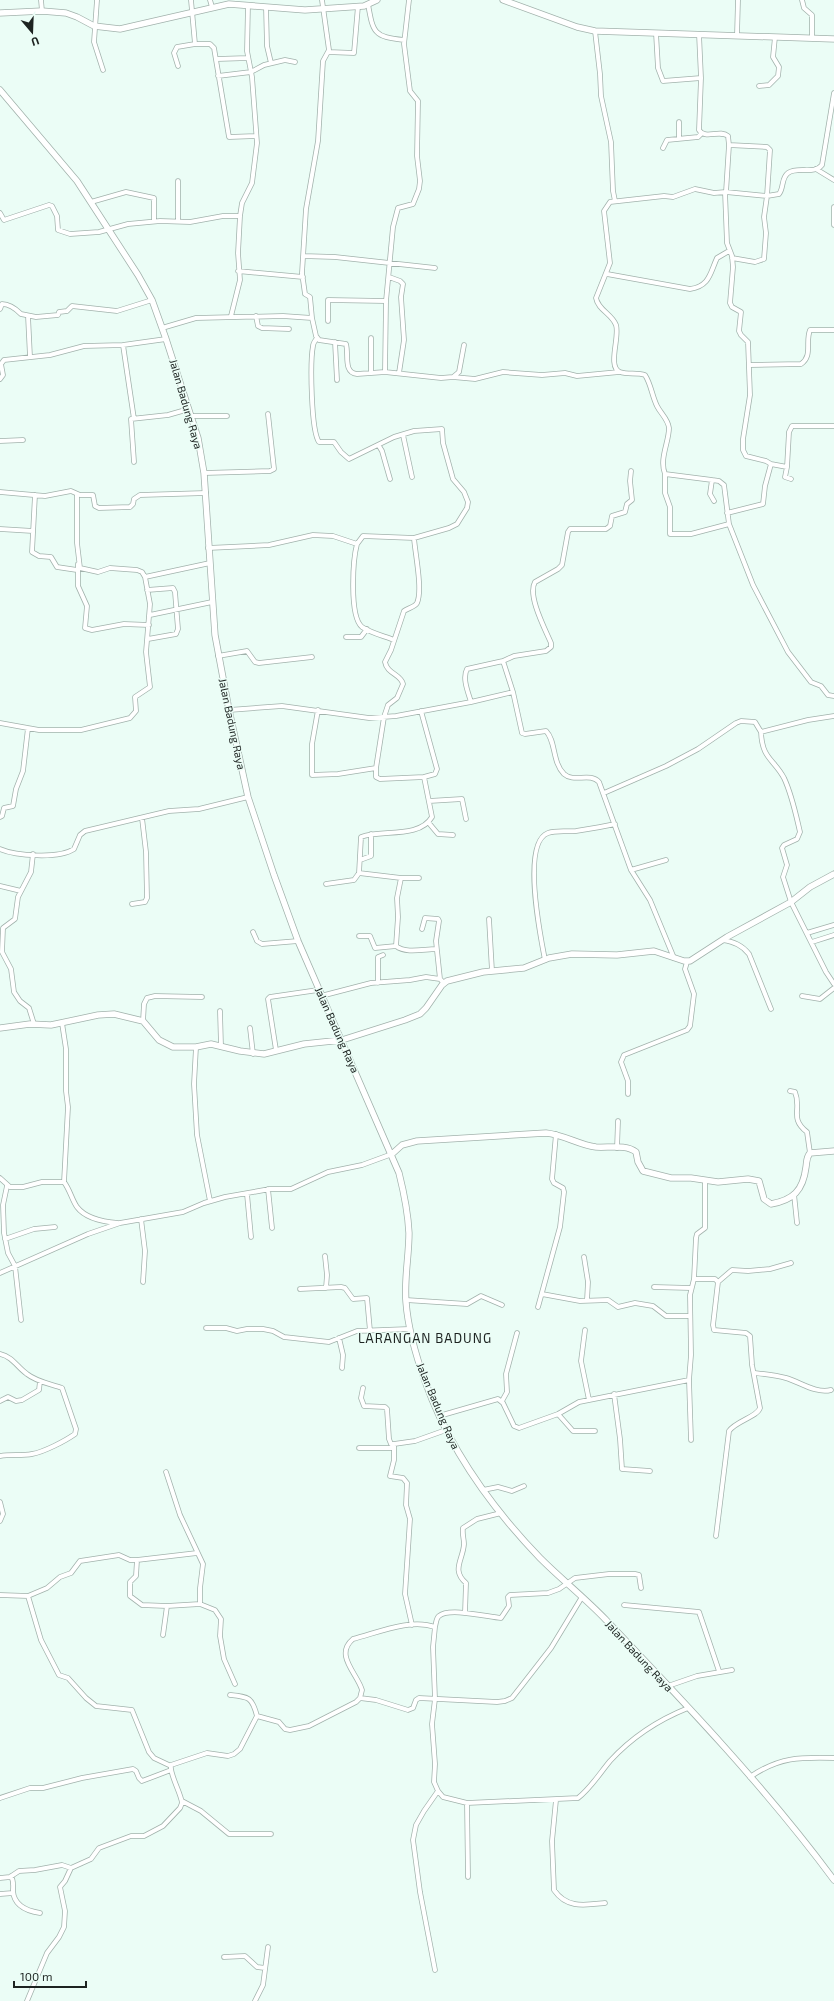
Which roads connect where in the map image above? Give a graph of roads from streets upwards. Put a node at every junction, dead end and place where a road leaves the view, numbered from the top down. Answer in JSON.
{"nodes":[{"id":1,"x":41,"y":0,"type":"edge"},
{"id":2,"x":97,"y":0,"type":"edge"},
{"id":3,"x":191,"y":0,"type":"edge"},
{"id":4,"x":210,"y":0,"type":"edge"},
{"id":5,"x":322,"y":0,"type":"edge"},
{"id":6,"x":377,"y":0,"type":"edge"},
{"id":7,"x":409,"y":0,"type":"edge"},
{"id":8,"x":503,"y":0,"type":"edge"},
{"id":9,"x":738,"y":0,"type":"edge"},
{"id":10,"x":802,"y":0,"type":"edge"},
{"id":11,"x":245,"y":3,"type":"edge"},
{"id":12,"x":368,"y":4,"type":"junction"},
{"id":13,"x":358,"y":6,"type":"junction"},
{"id":14,"x":212,"y":7,"type":"junction"},
{"id":15,"x":266,"y":7,"type":"junction"},
{"id":16,"x":322,"y":9,"type":"junction"},
{"id":17,"x":42,"y":11,"type":"junction"},
{"id":18,"x":0,"y":13,"type":"edge"},
{"id":19,"x":193,"y":14,"type":"junction"},
{"id":20,"x":94,"y":26,"type":"junction"},
{"id":21,"x":595,"y":31,"type":"junction"},
{"id":22,"x":656,"y":33,"type":"junction"},
{"id":23,"x":699,"y":34,"type":"junction"},
{"id":24,"x":737,"y":35,"type":"junction"},
{"id":25,"x":775,"y":37,"type":"junction"},
{"id":26,"x":812,"y":38,"type":"junction"},
{"id":27,"x":834,"y":39,"type":"edge"},
{"id":28,"x":404,"y":40,"type":"junction"},
{"id":29,"x":196,"y":44,"type":"junction"},
{"id":30,"x":328,"y":52,"type":"junction"},
{"id":31,"x":248,"y":58,"type":"junction"},
{"id":32,"x":217,"y":59,"type":"junction"},
{"id":33,"x":295,"y":62,"type":"dead end"},
{"id":34,"x":271,"y":63,"type":"junction"},
{"id":35,"x":178,"y":66,"type":"dead end"},
{"id":36,"x":103,"y":70,"type":"dead end"},
{"id":37,"x":251,"y":72,"type":"junction"},
{"id":38,"x":218,"y":76,"type":"junction"},
{"id":39,"x":700,"y":78,"type":"junction"},
{"id":40,"x":759,"y":86,"type":"dead end"},
{"id":41,"x":0,"y":90,"type":"edge"},
{"id":42,"x":834,"y":93,"type":"edge"},
{"id":43,"x":680,"y":122,"type":"dead end"},
{"id":44,"x":702,"y":133,"type":"junction"},
{"id":45,"x":256,"y":136,"type":"junction"},
{"id":46,"x":679,"y":138,"type":"junction"},
{"id":47,"x":729,"y":145,"type":"junction"},
{"id":48,"x":663,"y":148,"type":"dead end"},
{"id":49,"x":816,"y":169,"type":"junction"},
{"id":50,"x":834,"y":180,"type":"edge"},
{"id":51,"x":178,"y":181,"type":"dead end"},
{"id":52,"x":726,"y":192,"type":"junction"},
{"id":53,"x":767,"y":196,"type":"junction"},
{"id":54,"x":615,"y":201,"type":"junction"},
{"id":55,"x":91,"y":202,"type":"junction"},
{"id":56,"x":834,"y":207,"type":"edge"},
{"id":57,"x":0,"y":213,"type":"edge"},
{"id":58,"x":240,"y":216,"type":"junction"},
{"id":59,"x":154,"y":221,"type":"junction"},
{"id":60,"x":178,"y":222,"type":"junction"},
{"id":61,"x":834,"y":225,"type":"edge"},
{"id":62,"x":108,"y":228,"type":"junction"},
{"id":63,"x":729,"y":251,"type":"junction"},
{"id":64,"x":303,"y":256,"type":"junction"},
{"id":65,"x":732,"y":258,"type":"junction"},
{"id":66,"x":391,"y":262,"type":"junction"},
{"id":67,"x":435,"y":268,"type":"dead end"},
{"id":68,"x":238,"y":271,"type":"junction"},
{"id":69,"x":607,"y":274,"type":"junction"},
{"id":70,"x":303,"y":277,"type":"junction"},
{"id":71,"x":389,"y":277,"type":"junction"},
{"id":72,"x":152,"y":300,"type":"junction"},
{"id":73,"x":386,"y":301,"type":"junction"},
{"id":74,"x":0,"y":309,"type":"edge"},
{"id":75,"x":28,"y":316,"type":"junction"},
{"id":76,"x":231,"y":316,"type":"junction"},
{"id":77,"x":256,"y":316,"type":"junction"},
{"id":78,"x":312,"y":318,"type":"junction"},
{"id":79,"x":328,"y":321,"type":"dead end"},
{"id":80,"x":162,"y":328,"type":"junction"},
{"id":81,"x":289,"y":330,"type":"dead end"},
{"id":82,"x":834,"y":330,"type":"edge"},
{"id":83,"x":317,"y":338,"type":"junction"},
{"id":84,"x":371,"y":338,"type":"dead end"},
{"id":85,"x":166,"y":339,"type":"junction"},
{"id":86,"x":335,"y":342,"type":"junction"},
{"id":87,"x":123,"y":344,"type":"junction"},
{"id":88,"x":464,"y":345,"type":"dead end"},
{"id":89,"x":30,"y":357,"type":"junction"},
{"id":90,"x":750,"y":365,"type":"junction"},
{"id":91,"x":371,"y":372,"type":"junction"},
{"id":92,"x":385,"y":372,"type":"junction"},
{"id":93,"x":619,"y":372,"type":"junction"},
{"id":94,"x":399,"y":373,"type":"junction"},
{"id":95,"x":453,"y":377,"type":"junction"},
{"id":96,"x":0,"y":380,"type":"edge"},
{"id":97,"x":337,"y":380,"type":"dead end"},
{"id":98,"x":189,"y":409,"type":"junction"},
{"id":99,"x":268,"y":414,"type":"dead end"},
{"id":100,"x":191,"y":416,"type":"junction"},
{"id":101,"x":227,"y":416,"type":"dead end"},
{"id":102,"x":134,"y":419,"type":"junction"},
{"id":103,"x":834,"y":426,"type":"edge"},
{"id":104,"x":403,"y":435,"type":"junction"},
{"id":105,"x":22,"y":440,"type":"dead end"},
{"id":106,"x":0,"y":441,"type":"edge"},
{"id":107,"x":379,"y":446,"type":"junction"},
{"id":108,"x":134,"y":462,"type":"dead end"},
{"id":109,"x":771,"y":464,"type":"junction"},
{"id":110,"x":787,"y":467,"type":"junction"},
{"id":111,"x":631,"y":471,"type":"dead end"},
{"id":112,"x":204,"y":474,"type":"junction"},
{"id":113,"x":665,"y":474,"type":"junction"},
{"id":114,"x":412,"y":477,"type":"dead end"},
{"id":115,"x":390,"y":479,"type":"dead end"},
{"id":116,"x":792,"y":479,"type":"dead end"},
{"id":117,"x":712,"y":480,"type":"junction"},
{"id":118,"x":0,"y":492,"type":"edge"},
{"id":119,"x":206,"y":493,"type":"junction"},
{"id":120,"x":77,"y":494,"type":"junction"},
{"id":121,"x":35,"y":495,"type":"junction"},
{"id":122,"x":714,"y":501,"type":"dead end"},
{"id":123,"x":727,"y":513,"type":"junction"},
{"id":124,"x":729,"y":524,"type":"junction"},
{"id":125,"x":0,"y":529,"type":"edge"},
{"id":126,"x":33,"y":531,"type":"junction"},
{"id":127,"x":414,"y":538,"type":"junction"},
{"id":128,"x":356,"y":544,"type":"junction"},
{"id":129,"x":208,"y":548,"type":"junction"},
{"id":130,"x":78,"y":564,"type":"junction"},
{"id":131,"x":210,"y":564,"type":"junction"},
{"id":132,"x":77,"y":570,"type":"junction"},
{"id":133,"x":145,"y":577,"type":"junction"},
{"id":134,"x":147,"y":590,"type":"junction"},
{"id":135,"x":212,"y":602,"type":"junction"},
{"id":136,"x":176,"y":611,"type":"junction"},
{"id":137,"x":150,"y":615,"type":"junction"},
{"id":138,"x":149,"y":625,"type":"junction"},
{"id":139,"x":367,"y":629,"type":"junction"},
{"id":140,"x":346,"y":637,"type":"dead end"},
{"id":141,"x":148,"y":639,"type":"junction"},
{"id":142,"x":394,"y":640,"type":"junction"},
{"id":143,"x":218,"y":656,"type":"junction"},
{"id":144,"x":312,"y":657,"type":"dead end"},
{"id":145,"x":502,"y":661,"type":"junction"},
{"id":146,"x":513,"y":692,"type":"junction"},
{"id":147,"x":834,"y":696,"type":"edge"},
{"id":148,"x":471,"y":702,"type":"junction"},
{"id":149,"x":229,"y":710,"type":"junction"},
{"id":150,"x":318,"y":710,"type":"junction"},
{"id":151,"x":420,"y":711,"type":"junction"},
{"id":152,"x":834,"y":716,"type":"edge"},
{"id":153,"x":384,"y":717,"type":"junction"},
{"id":154,"x":0,"y":724,"type":"edge"},
{"id":155,"x":28,"y":728,"type":"junction"},
{"id":156,"x":761,"y":732,"type":"junction"},
{"id":157,"x":376,"y":768,"type":"junction"},
{"id":158,"x":424,"y":777,"type":"junction"},
{"id":159,"x":604,"y":794,"type":"junction"},
{"id":160,"x":248,"y":797,"type":"junction"},
{"id":161,"x":429,"y":801,"type":"junction"},
{"id":162,"x":0,"y":817,"type":"edge"},
{"id":163,"x":142,"y":818,"type":"junction"},
{"id":164,"x":466,"y":819,"type":"dead end"},
{"id":165,"x":428,"y":822,"type":"junction"},
{"id":166,"x":615,"y":824,"type":"junction"},
{"id":167,"x":371,"y":834,"type":"junction"},
{"id":168,"x":453,"y":835,"type":"dead end"},
{"id":169,"x":0,"y":849,"type":"edge"},
{"id":170,"x":33,"y":854,"type":"junction"},
{"id":171,"x":360,"y":860,"type":"junction"},
{"id":172,"x":666,"y":860,"type":"dead end"},
{"id":173,"x":632,"y":870,"type":"junction"},
{"id":174,"x":359,"y":873,"type":"junction"},
{"id":175,"x":834,"y":874,"type":"edge"},
{"id":176,"x":401,"y":878,"type":"junction"},
{"id":177,"x":419,"y":878,"type":"dead end"},
{"id":178,"x":326,"y":884,"type":"dead end"},
{"id":179,"x":0,"y":886,"type":"edge"},
{"id":180,"x":21,"y":891,"type":"junction"},
{"id":181,"x":791,"y":902,"type":"junction"},
{"id":182,"x":132,"y":904,"type":"dead end"},
{"id":183,"x":489,"y":919,"type":"dead end"},
{"id":184,"x":834,"y":925,"type":"edge"},
{"id":185,"x":422,"y":929,"type":"dead end"},
{"id":186,"x":253,"y":932,"type":"dead end"},
{"id":187,"x":807,"y":933,"type":"junction"},
{"id":188,"x":834,"y":935,"type":"edge"},
{"id":189,"x":358,"y":936,"type":"dead end"},
{"id":190,"x":723,"y":940,"type":"junction"},
{"id":191,"x":298,"y":941,"type":"junction"},
{"id":192,"x":812,"y":942,"type":"junction"},
{"id":193,"x":396,"y":946,"type":"junction"},
{"id":194,"x":436,"y":950,"type":"junction"},
{"id":195,"x":383,"y":955,"type":"dead end"},
{"id":196,"x":674,"y":958,"type":"junction"},
{"id":197,"x":545,"y":960,"type":"junction"},
{"id":198,"x":687,"y":962,"type":"junction"},
{"id":199,"x":492,"y":971,"type":"junction"},
{"id":200,"x":442,"y":981,"type":"junction"},
{"id":201,"x":378,"y":983,"type":"junction"},
{"id":202,"x":834,"y":984,"type":"edge"},
{"id":203,"x":834,"y":988,"type":"edge"},
{"id":204,"x":318,"y":990,"type":"junction"},
{"id":205,"x":321,"y":996,"type":"junction"},
{"id":206,"x":802,"y":996,"type":"dead end"},
{"id":207,"x":202,"y":997,"type":"dead end"},
{"id":208,"x":771,"y":1009,"type":"dead end"},
{"id":209,"x":220,"y":1011,"type":"dead end"},
{"id":210,"x":143,"y":1021,"type":"junction"},
{"id":211,"x":62,"y":1023,"type":"junction"},
{"id":212,"x":34,"y":1024,"type":"junction"},
{"id":213,"x":0,"y":1028,"type":"edge"},
{"id":214,"x":250,"y":1028,"type":"dead end"},
{"id":215,"x":342,"y":1040,"type":"junction"},
{"id":216,"x":221,"y":1046,"type":"junction"},
{"id":217,"x":196,"y":1047,"type":"junction"},
{"id":218,"x":276,"y":1050,"type":"junction"},
{"id":219,"x":254,"y":1054,"type":"junction"},
{"id":220,"x":790,"y":1091,"type":"dead end"},
{"id":221,"x":628,"y":1094,"type":"dead end"},
{"id":222,"x":618,"y":1121,"type":"dead end"},
{"id":223,"x":556,"y":1134,"type":"junction"},
{"id":224,"x":617,"y":1148,"type":"junction"},
{"id":225,"x":834,"y":1151,"type":"edge"},
{"id":226,"x":810,"y":1153,"type":"junction"},
{"id":227,"x":392,"y":1154,"type":"junction"},
{"id":228,"x":0,"y":1178,"type":"edge"},
{"id":229,"x":705,"y":1180,"type":"junction"},
{"id":230,"x":64,"y":1182,"type":"junction"},
{"id":231,"x":8,"y":1186,"type":"junction"},
{"id":232,"x":268,"y":1190,"type":"junction"},
{"id":233,"x":247,"y":1194,"type":"junction"},
{"id":234,"x":794,"y":1194,"type":"junction"},
{"id":235,"x":210,"y":1201,"type":"junction"},
{"id":236,"x":141,"y":1219,"type":"junction"},
{"id":237,"x":120,"y":1223,"type":"junction"},
{"id":238,"x":798,"y":1223,"type":"dead end"},
{"id":239,"x":54,"y":1227,"type":"dead end"},
{"id":240,"x":272,"y":1228,"type":"dead end"},
{"id":241,"x":251,"y":1237,"type":"dead end"},
{"id":242,"x":5,"y":1239,"type":"junction"},
{"id":243,"x":325,"y":1256,"type":"dead end"},
{"id":244,"x":584,"y":1257,"type":"dead end"},
{"id":245,"x":791,"y":1263,"type":"dead end"},
{"id":246,"x":14,"y":1266,"type":"junction"},
{"id":247,"x":0,"y":1273,"type":"edge"},
{"id":248,"x":694,"y":1279,"type":"junction"},
{"id":249,"x":143,"y":1282,"type":"dead end"},
{"id":250,"x":718,"y":1282,"type":"junction"},
{"id":251,"x":654,"y":1287,"type":"dead end"},
{"id":252,"x":326,"y":1288,"type":"junction"},
{"id":253,"x":691,"y":1288,"type":"junction"},
{"id":254,"x":300,"y":1290,"type":"dead end"},
{"id":255,"x":542,"y":1294,"type":"junction"},
{"id":256,"x":406,"y":1300,"type":"junction"},
{"id":257,"x":587,"y":1300,"type":"junction"},
{"id":258,"x":502,"y":1305,"type":"dead end"},
{"id":259,"x":538,"y":1307,"type":"dead end"},
{"id":260,"x":690,"y":1316,"type":"junction"},
{"id":261,"x":21,"y":1320,"type":"dead end"},
{"id":262,"x":206,"y":1328,"type":"dead end"},
{"id":263,"x":409,"y":1329,"type":"junction"},
{"id":264,"x":585,"y":1330,"type":"dead end"},
{"id":265,"x":370,"y":1331,"type":"junction"},
{"id":266,"x":517,"y":1333,"type":"dead end"},
{"id":267,"x":339,"y":1338,"type":"junction"},
{"id":268,"x":0,"y":1354,"type":"edge"},
{"id":269,"x":342,"y":1368,"type":"dead end"},
{"id":270,"x":755,"y":1373,"type":"junction"},
{"id":271,"x":689,"y":1380,"type":"junction"},
{"id":272,"x":40,"y":1381,"type":"junction"},
{"id":273,"x":363,"y":1388,"type":"dead end"},
{"id":274,"x":831,"y":1390,"type":"dead end"},
{"id":275,"x":614,"y":1394,"type":"junction"},
{"id":276,"x":589,"y":1400,"type":"junction"},
{"id":277,"x":0,"y":1401,"type":"edge"},
{"id":278,"x":502,"y":1401,"type":"junction"},
{"id":279,"x":558,"y":1414,"type":"junction"},
{"id":280,"x":439,"y":1416,"type":"junction"},
{"id":281,"x":446,"y":1430,"type":"junction"},
{"id":282,"x":595,"y":1431,"type":"dead end"},
{"id":283,"x":691,"y":1440,"type":"dead end"},
{"id":284,"x":394,"y":1446,"type":"junction"},
{"id":285,"x":358,"y":1448,"type":"dead end"},
{"id":286,"x":0,"y":1456,"type":"edge"},
{"id":287,"x":650,"y":1471,"type":"dead end"},
{"id":288,"x":166,"y":1472,"type":"dead end"},
{"id":289,"x":524,"y":1486,"type":"dead end"},
{"id":290,"x":483,"y":1490,"type":"junction"},
{"id":291,"x":0,"y":1502,"type":"edge"},
{"id":292,"x":501,"y":1513,"type":"junction"},
{"id":293,"x":0,"y":1521,"type":"edge"},
{"id":294,"x":716,"y":1536,"type":"dead end"},
{"id":295,"x":197,"y":1554,"type":"junction"},
{"id":296,"x":136,"y":1560,"type":"junction"},
{"id":297,"x":567,"y":1583,"type":"junction"},
{"id":298,"x":641,"y":1588,"type":"dead end"},
{"id":299,"x":0,"y":1595,"type":"edge"},
{"id":300,"x":28,"y":1596,"type":"junction"},
{"id":301,"x":582,"y":1597,"type":"junction"},
{"id":302,"x":200,"y":1604,"type":"junction"},
{"id":303,"x":624,"y":1605,"type":"dead end"},
{"id":304,"x":167,"y":1606,"type":"junction"},
{"id":305,"x":465,"y":1613,"type":"junction"},
{"id":306,"x":412,"y":1625,"type":"junction"},
{"id":307,"x":435,"y":1627,"type":"junction"},
{"id":308,"x":163,"y":1635,"type":"dead end"},
{"id":309,"x":732,"y":1670,"type":"dead end"},
{"id":310,"x":719,"y":1671,"type":"junction"},
{"id":311,"x":235,"y":1684,"type":"dead end"},
{"id":312,"x":668,"y":1686,"type":"junction"},
{"id":313,"x":230,"y":1695,"type":"dead end"},
{"id":314,"x":360,"y":1698,"type":"junction"},
{"id":315,"x":435,"y":1699,"type":"junction"},
{"id":316,"x":688,"y":1708,"type":"junction"},
{"id":317,"x":257,"y":1716,"type":"junction"},
{"id":318,"x":834,"y":1758,"type":"edge"},
{"id":319,"x":171,"y":1768,"type":"junction"},
{"id":320,"x":750,"y":1777,"type":"junction"},
{"id":321,"x":438,"y":1791,"type":"junction"},
{"id":322,"x":0,"y":1798,"type":"edge"},
{"id":323,"x":556,"y":1800,"type":"junction"},
{"id":324,"x":182,"y":1801,"type":"junction"},
{"id":325,"x":467,"y":1803,"type":"junction"},
{"id":326,"x":271,"y":1834,"type":"dead end"},
{"id":327,"x":71,"y":1868,"type":"junction"},
{"id":328,"x":12,"y":1876,"type":"junction"},
{"id":329,"x":468,"y":1876,"type":"dead end"},
{"id":330,"x":0,"y":1878,"type":"edge"},
{"id":331,"x":834,"y":1880,"type":"edge"},
{"id":332,"x":13,"y":1893,"type":"junction"},
{"id":333,"x":0,"y":1894,"type":"edge"},
{"id":334,"x":605,"y":1903,"type":"dead end"},
{"id":335,"x":40,"y":1913,"type":"dead end"},
{"id":336,"x":268,"y":1947,"type":"dead end"},
{"id":337,"x":224,"y":1957,"type":"dead end"},
{"id":338,"x":265,"y":1968,"type":"junction"},
{"id":339,"x":436,"y":1970,"type":"dead end"},
{"id":340,"x":27,"y":2001,"type":"edge"},
{"id":341,"x":256,"y":2001,"type":"edge"}],
"edges":[{"from":1,"to":17,"type":"street"},
{"from":2,"to":20,"type":"street"},
{"from":3,"to":19,"type":"street"},
{"from":4,"to":14,"type":"street"},
{"from":5,"to":16,"type":"street"},
{"from":6,"to":12,"type":"street"},
{"from":7,"to":28,"type":"street"},
{"from":8,"to":21,"type":"street"},
{"from":9,"to":24,"type":"street"},
{"from":10,"to":26,"type":"street"},
{"from":11,"to":14,"type":"street"},
{"from":11,"to":15,"type":"street"},
{"from":11,"to":31,"type":"street"},
{"from":12,"to":13,"type":"street"},
{"from":12,"to":28,"type":"street"},
{"from":13,"to":16,"type":"street"},
{"from":13,"to":30,"type":"street"},
{"from":14,"to":19,"type":"street"},
{"from":15,"to":16,"type":"street"},
{"from":15,"to":34,"type":"street"},
{"from":16,"to":30,"type":"street"},
{"from":17,"to":18,"type":"street"},
{"from":17,"to":20,"type":"street"},
{"from":19,"to":20,"type":"street"},
{"from":19,"to":29,"type":"street"},
{"from":20,"to":36,"type":"street"},
{"from":21,"to":22,"type":"street"},
{"from":21,"to":54,"type":"street"},
{"from":22,"to":23,"type":"street"},
{"from":22,"to":39,"type":"street"},
{"from":23,"to":24,"type":"street"},
{"from":23,"to":39,"type":"street"},
{"from":24,"to":25,"type":"street"},
{"from":25,"to":26,"type":"street"},
{"from":25,"to":40,"type":"street"},
{"from":26,"to":27,"type":"street"},
{"from":28,"to":66,"type":"street"},
{"from":29,"to":32,"type":"street"},
{"from":29,"to":35,"type":"street"},
{"from":30,"to":64,"type":"street"},
{"from":31,"to":32,"type":"street"},
{"from":31,"to":37,"type":"street"},
{"from":32,"to":38,"type":"street"},
{"from":33,"to":34,"type":"street"},
{"from":34,"to":37,"type":"street"},
{"from":37,"to":38,"type":"street"},
{"from":37,"to":45,"type":"street"},
{"from":38,"to":45,"type":"street"},
{"from":39,"to":44,"type":"street"},
{"from":41,"to":55,"type":"street","name":"Jalan Badung Raya"},
{"from":42,"to":49,"type":"street"},
{"from":43,"to":46,"type":"street"},
{"from":44,"to":46,"type":"street"},
{"from":44,"to":47,"type":"street"},
{"from":45,"to":58,"type":"street"},
{"from":46,"to":48,"type":"street"},
{"from":47,"to":52,"type":"street"},
{"from":47,"to":53,"type":"street"},
{"from":49,"to":50,"type":"street"},
{"from":49,"to":53,"type":"street"},
{"from":51,"to":60,"type":"street"},
{"from":52,"to":53,"type":"street"},
{"from":52,"to":54,"type":"street"},
{"from":52,"to":63,"type":"street"},
{"from":53,"to":65,"type":"street"},
{"from":54,"to":69,"type":"street"},
{"from":55,"to":59,"type":"street"},
{"from":55,"to":62,"type":"street","name":"Jalan Badung Raya"},
{"from":56,"to":61,"type":"street"},
{"from":57,"to":62,"type":"street"},
{"from":58,"to":60,"type":"street"},
{"from":58,"to":68,"type":"street"},
{"from":59,"to":60,"type":"street"},
{"from":59,"to":62,"type":"street"},
{"from":62,"to":72,"type":"street","name":"Jalan Badung Raya"},
{"from":63,"to":65,"type":"street"},
{"from":63,"to":69,"type":"street"},
{"from":64,"to":66,"type":"street"},
{"from":64,"to":70,"type":"street"},
{"from":65,"to":90,"type":"street"},
{"from":66,"to":67,"type":"street"},
{"from":66,"to":71,"type":"street"},
{"from":68,"to":70,"type":"street"},
{"from":68,"to":76,"type":"street"},
{"from":69,"to":93,"type":"street"},
{"from":70,"to":78,"type":"street"},
{"from":71,"to":73,"type":"street"},
{"from":71,"to":94,"type":"street"},
{"from":72,"to":75,"type":"street"},
{"from":72,"to":80,"type":"street","name":"Jalan Badung Raya"},
{"from":73,"to":79,"type":"street"},
{"from":73,"to":92,"type":"street"},
{"from":74,"to":75,"type":"street"},
{"from":75,"to":89,"type":"street"},
{"from":76,"to":77,"type":"street"},
{"from":76,"to":80,"type":"street"},
{"from":77,"to":78,"type":"street"},
{"from":77,"to":81,"type":"street"},
{"from":78,"to":83,"type":"street"},
{"from":80,"to":85,"type":"street","name":"Jalan Badung Raya"},
{"from":82,"to":90,"type":"street"},
{"from":83,"to":86,"type":"street"},
{"from":83,"to":107,"type":"street"},
{"from":84,"to":91,"type":"street"},
{"from":85,"to":87,"type":"street"},
{"from":85,"to":98,"type":"street","name":"Jalan Badung Raya"},
{"from":86,"to":91,"type":"street"},
{"from":86,"to":97,"type":"street"},
{"from":87,"to":89,"type":"street"},
{"from":87,"to":102,"type":"street"},
{"from":88,"to":95,"type":"street"},
{"from":89,"to":96,"type":"street"},
{"from":90,"to":109,"type":"street"},
{"from":91,"to":92,"type":"street"},
{"from":92,"to":94,"type":"street"},
{"from":93,"to":95,"type":"street"},
{"from":93,"to":113,"type":"street"},
{"from":94,"to":95,"type":"street"},
{"from":98,"to":100,"type":"street","name":"Jalan Badung Raya"},
{"from":98,"to":102,"type":"street"},
{"from":99,"to":112,"type":"street"},
{"from":100,"to":101,"type":"street"},
{"from":100,"to":112,"type":"street","name":"Jalan Badung Raya"},
{"from":102,"to":108,"type":"street"},
{"from":103,"to":110,"type":"street"},
{"from":104,"to":107,"type":"street"},
{"from":104,"to":114,"type":"street"},
{"from":104,"to":127,"type":"street"},
{"from":105,"to":106,"type":"street"},
{"from":107,"to":115,"type":"street"},
{"from":109,"to":110,"type":"street"},
{"from":109,"to":123,"type":"street"},
{"from":110,"to":116,"type":"street"},
{"from":111,"to":145,"type":"street"},
{"from":112,"to":119,"type":"street","name":"Jalan Badung Raya"},
{"from":113,"to":117,"type":"street"},
{"from":113,"to":124,"type":"street"},
{"from":117,"to":122,"type":"street"},
{"from":117,"to":123,"type":"street"},
{"from":118,"to":121,"type":"street"},
{"from":119,"to":120,"type":"street"},
{"from":119,"to":129,"type":"street","name":"Jalan Badung Raya"},
{"from":120,"to":121,"type":"street"},
{"from":120,"to":130,"type":"street"},
{"from":121,"to":126,"type":"street"},
{"from":123,"to":124,"type":"street"},
{"from":124,"to":147,"type":"street"},
{"from":125,"to":126,"type":"street"},
{"from":126,"to":132,"type":"street"},
{"from":127,"to":128,"type":"street"},
{"from":127,"to":142,"type":"street"},
{"from":128,"to":129,"type":"street"},
{"from":128,"to":139,"type":"street"},
{"from":129,"to":131,"type":"street","name":"Jalan Badung Raya"},
{"from":130,"to":132,"type":"street"},
{"from":130,"to":133,"type":"street"},
{"from":131,"to":133,"type":"street"},
{"from":131,"to":135,"type":"street","name":"Jalan Badung Raya"},
{"from":132,"to":138,"type":"street"},
{"from":133,"to":134,"type":"street"},
{"from":134,"to":136,"type":"street"},
{"from":134,"to":137,"type":"street"},
{"from":135,"to":136,"type":"street"},
{"from":135,"to":143,"type":"street","name":"Jalan Badung Raya"},
{"from":136,"to":137,"type":"street"},
{"from":136,"to":141,"type":"street"},
{"from":137,"to":138,"type":"street"},
{"from":138,"to":141,"type":"street"},
{"from":139,"to":140,"type":"street"},
{"from":139,"to":142,"type":"street"},
{"from":141,"to":155,"type":"street"},
{"from":142,"to":153,"type":"street"},
{"from":143,"to":144,"type":"street"},
{"from":143,"to":149,"type":"street","name":"Jalan Badung Raya"},
{"from":145,"to":146,"type":"street"},
{"from":145,"to":148,"type":"street"},
{"from":146,"to":148,"type":"street"},
{"from":146,"to":159,"type":"street"},
{"from":148,"to":151,"type":"street"},
{"from":149,"to":150,"type":"street"},
{"from":149,"to":160,"type":"street","name":"Jalan Badung Raya"},
{"from":150,"to":153,"type":"street"},
{"from":150,"to":157,"type":"street"},
{"from":151,"to":153,"type":"street"},
{"from":151,"to":158,"type":"street"},
{"from":152,"to":156,"type":"street"},
{"from":153,"to":157,"type":"street"},
{"from":154,"to":155,"type":"street"},
{"from":155,"to":162,"type":"street"},
{"from":156,"to":159,"type":"street"},
{"from":156,"to":181,"type":"street"},
{"from":157,"to":158,"type":"street"},
{"from":158,"to":161,"type":"street"},
{"from":159,"to":166,"type":"street"},
{"from":160,"to":163,"type":"street"},
{"from":160,"to":191,"type":"street","name":"Jalan Badung Raya"},
{"from":161,"to":164,"type":"street"},
{"from":161,"to":165,"type":"street"},
{"from":163,"to":170,"type":"street"},
{"from":163,"to":182,"type":"street"},
{"from":165,"to":167,"type":"street"},
{"from":165,"to":168,"type":"street"},
{"from":166,"to":173,"type":"street"},
{"from":166,"to":197,"type":"street"},
{"from":167,"to":171,"type":"street"},
{"from":167,"to":171,"type":"street"},
{"from":169,"to":170,"type":"street"},
{"from":170,"to":180,"type":"street"},
{"from":171,"to":174,"type":"street"},
{"from":172,"to":173,"type":"street"},
{"from":173,"to":196,"type":"street"},
{"from":174,"to":176,"type":"street"},
{"from":174,"to":178,"type":"street"},
{"from":175,"to":181,"type":"street"},
{"from":176,"to":177,"type":"street"},
{"from":176,"to":193,"type":"street"},
{"from":179,"to":180,"type":"street"},
{"from":180,"to":212,"type":"street"},
{"from":181,"to":187,"type":"street"},
{"from":181,"to":190,"type":"street"},
{"from":183,"to":199,"type":"street"},
{"from":184,"to":187,"type":"street"},
{"from":185,"to":194,"type":"street"},
{"from":186,"to":191,"type":"street"},
{"from":187,"to":192,"type":"street"},
{"from":188,"to":192,"type":"street"},
{"from":189,"to":193,"type":"street"},
{"from":190,"to":198,"type":"street"},
{"from":190,"to":208,"type":"street"},
{"from":191,"to":204,"type":"street","name":"Jalan Badung Raya"},
{"from":192,"to":202,"type":"street"},
{"from":193,"to":194,"type":"street"},
{"from":194,"to":200,"type":"street"},
{"from":195,"to":201,"type":"street"},
{"from":196,"to":197,"type":"street"},
{"from":196,"to":198,"type":"street"},
{"from":197,"to":199,"type":"street"},
{"from":198,"to":221,"type":"street"},
{"from":199,"to":200,"type":"street"},
{"from":200,"to":201,"type":"street"},
{"from":200,"to":215,"type":"street"},
{"from":201,"to":205,"type":"street"},
{"from":203,"to":206,"type":"street"},
{"from":204,"to":205,"type":"street","name":"Jalan Badung Raya"},
{"from":204,"to":218,"type":"street"},
{"from":205,"to":215,"type":"street","name":"Jalan Badung Raya"},
{"from":207,"to":210,"type":"street"},
{"from":209,"to":216,"type":"street"},
{"from":210,"to":211,"type":"street"},
{"from":210,"to":217,"type":"street"},
{"from":211,"to":212,"type":"street"},
{"from":211,"to":230,"type":"street"},
{"from":212,"to":213,"type":"street"},
{"from":214,"to":219,"type":"street"},
{"from":215,"to":218,"type":"street"},
{"from":215,"to":227,"type":"street","name":"Jalan Badung Raya"},
{"from":216,"to":217,"type":"street"},
{"from":216,"to":219,"type":"street"},
{"from":217,"to":235,"type":"street"},
{"from":218,"to":219,"type":"street"},
{"from":220,"to":226,"type":"street"},
{"from":222,"to":224,"type":"street"},
{"from":223,"to":224,"type":"street"},
{"from":223,"to":227,"type":"street"},
{"from":223,"to":255,"type":"street"},
{"from":224,"to":229,"type":"street"},
{"from":225,"to":226,"type":"street"},
{"from":226,"to":234,"type":"street"},
{"from":227,"to":232,"type":"street"},
{"from":227,"to":256,"type":"street","name":"Jalan Badung Raya"},
{"from":228,"to":231,"type":"street"},
{"from":229,"to":234,"type":"street"},
{"from":229,"to":248,"type":"street"},
{"from":230,"to":231,"type":"street"},
{"from":230,"to":237,"type":"street"},
{"from":231,"to":242,"type":"street"},
{"from":232,"to":233,"type":"street"},
{"from":232,"to":240,"type":"street"},
{"from":233,"to":235,"type":"street"},
{"from":233,"to":241,"type":"street"},
{"from":234,"to":238,"type":"street"},
{"from":235,"to":236,"type":"street"},
{"from":236,"to":237,"type":"street"},
{"from":236,"to":249,"type":"street"},
{"from":237,"to":246,"type":"street"},
{"from":239,"to":242,"type":"street"},
{"from":242,"to":246,"type":"street"},
{"from":243,"to":252,"type":"street"},
{"from":244,"to":257,"type":"street"},
{"from":245,"to":250,"type":"street"},
{"from":246,"to":247,"type":"street"},
{"from":246,"to":261,"type":"street"},
{"from":248,"to":250,"type":"street"},
{"from":248,"to":253,"type":"street"},
{"from":250,"to":270,"type":"street"},
{"from":251,"to":253,"type":"street"},
{"from":252,"to":254,"type":"street"},
{"from":252,"to":265,"type":"street"},
{"from":253,"to":260,"type":"street"},
{"from":255,"to":257,"type":"street"},
{"from":255,"to":259,"type":"street"},
{"from":256,"to":258,"type":"street"},
{"from":256,"to":263,"type":"street","name":"Jalan Badung Raya"},
{"from":257,"to":260,"type":"street"},
{"from":260,"to":271,"type":"street"},
{"from":262,"to":267,"type":"street"},
{"from":263,"to":265,"type":"street"},
{"from":263,"to":280,"type":"street","name":"Jalan Badung Raya"},
{"from":264,"to":276,"type":"street"},
{"from":265,"to":267,"type":"street"},
{"from":266,"to":278,"type":"street"},
{"from":267,"to":269,"type":"street"},
{"from":268,"to":272,"type":"street"},
{"from":270,"to":274,"type":"street"},
{"from":270,"to":294,"type":"street"},
{"from":271,"to":275,"type":"street"},
{"from":271,"to":283,"type":"street"},
{"from":272,"to":277,"type":"street"},
{"from":272,"to":286,"type":"street"},
{"from":273,"to":284,"type":"street"},
{"from":275,"to":276,"type":"street"},
{"from":275,"to":287,"type":"street"},
{"from":276,"to":279,"type":"street"},
{"from":278,"to":279,"type":"street"},
{"from":278,"to":280,"type":"street"},
{"from":279,"to":282,"type":"street"},
{"from":280,"to":281,"type":"street","name":"Jalan Badung Raya"},
{"from":281,"to":284,"type":"street"},
{"from":281,"to":290,"type":"street","name":"Jalan Badung Raya"},
{"from":284,"to":285,"type":"street"},
{"from":284,"to":306,"type":"street"},
{"from":288,"to":295,"type":"street"},
{"from":289,"to":290,"type":"street"},
{"from":290,"to":292,"type":"street","name":"Jalan Badung Raya"},
{"from":291,"to":293,"type":"street"},
{"from":292,"to":297,"type":"street","name":"Jalan Badung Raya"},
{"from":292,"to":305,"type":"street"},
{"from":295,"to":296,"type":"street"},
{"from":295,"to":302,"type":"street"},
{"from":296,"to":300,"type":"street"},
{"from":296,"to":304,"type":"street"},
{"from":297,"to":298,"type":"street"},
{"from":297,"to":301,"type":"street","name":"Jalan Badung Raya"},
{"from":297,"to":305,"type":"street"},
{"from":299,"to":300,"type":"street"},
{"from":300,"to":319,"type":"street"},
{"from":301,"to":312,"type":"street","name":"Jalan Badung Raya"},
{"from":301,"to":315,"type":"street"},
{"from":302,"to":304,"type":"street"},
{"from":302,"to":311,"type":"street"},
{"from":303,"to":310,"type":"street"},
{"from":304,"to":308,"type":"street"},
{"from":305,"to":307,"type":"street"},
{"from":306,"to":307,"type":"street"},
{"from":306,"to":314,"type":"street"},
{"from":307,"to":315,"type":"street"},
{"from":309,"to":310,"type":"street"},
{"from":310,"to":312,"type":"street"},
{"from":312,"to":316,"type":"street","name":"Jalan Badung Raya"},
{"from":313,"to":317,"type":"street"},
{"from":314,"to":315,"type":"street"},
{"from":314,"to":317,"type":"street"},
{"from":315,"to":321,"type":"street"},
{"from":316,"to":320,"type":"street","name":"Jalan Badung Raya"},
{"from":316,"to":323,"type":"street"},
{"from":317,"to":319,"type":"street"},
{"from":318,"to":320,"type":"street"},
{"from":319,"to":322,"type":"street"},
{"from":319,"to":324,"type":"street"},
{"from":320,"to":331,"type":"street","name":"Jalan Badung Raya"},
{"from":321,"to":325,"type":"street"},
{"from":321,"to":339,"type":"street"},
{"from":323,"to":325,"type":"street"},
{"from":323,"to":334,"type":"street"},
{"from":324,"to":326,"type":"street"},
{"from":324,"to":327,"type":"street"},
{"from":325,"to":329,"type":"street"},
{"from":327,"to":328,"type":"street"},
{"from":327,"to":340,"type":"street"},
{"from":328,"to":330,"type":"street"},
{"from":328,"to":332,"type":"street"},
{"from":332,"to":333,"type":"street"},
{"from":332,"to":335,"type":"street"},
{"from":336,"to":338,"type":"street"},
{"from":337,"to":338,"type":"street"},
{"from":338,"to":341,"type":"street"}]}
